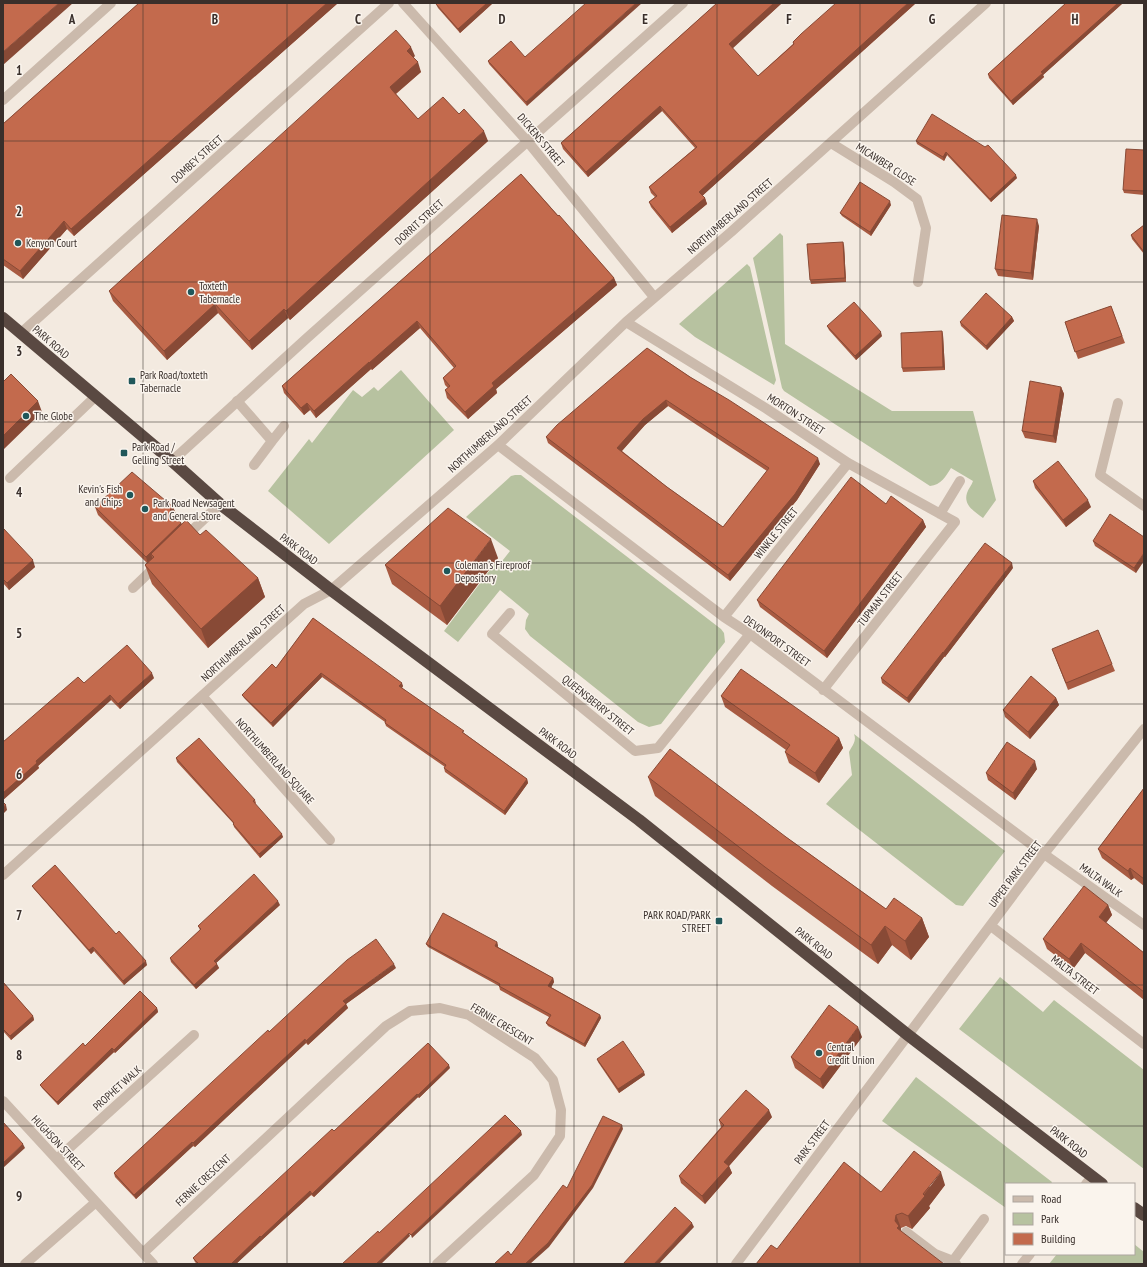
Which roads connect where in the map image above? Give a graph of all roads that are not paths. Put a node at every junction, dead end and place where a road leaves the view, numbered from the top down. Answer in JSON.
{"nodes":[{"id":1,"x":111,"y":3,"type":"edge"},
{"id":2,"x":389,"y":3,"type":"edge"},
{"id":3,"x":403,"y":3,"type":"edge"},
{"id":4,"x":683,"y":3,"type":"edge"},
{"id":5,"x":986,"y":3,"type":"edge"},
{"id":6,"x":3,"y":100,"type":"edge"},
{"id":7,"x":528,"y":142,"type":"junction"},
{"id":8,"x":830,"y":143,"type":"junction"},
{"id":9,"x":918,"y":282,"type":"dead end"},
{"id":10,"x":654,"y":297,"type":"junction"},
{"id":11,"x":3,"y":318,"type":"edge"},
{"id":12,"x":626,"y":322,"type":"junction"},
{"id":13,"x":21,"y":333,"type":"junction"},
{"id":14,"x":95,"y":397,"type":"junction"},
{"id":15,"x":237,"y":401,"type":"junction"},
{"id":16,"x":1118,"y":403,"type":"dead end"},
{"id":17,"x":284,"y":426,"type":"dead end"},
{"id":18,"x":272,"y":441,"type":"junction"},
{"id":19,"x":498,"y":445,"type":"junction"},
{"id":20,"x":172,"y":461,"type":"junction"},
{"id":21,"x":848,"y":463,"type":"junction"},
{"id":22,"x":254,"y":465,"type":"dead end"},
{"id":23,"x":10,"y":478,"type":"dead end"},
{"id":24,"x":960,"y":481,"type":"dead end"},
{"id":25,"x":220,"y":504,"type":"junction"},
{"id":26,"x":1144,"y":506,"type":"edge"},
{"id":27,"x":940,"y":514,"type":"junction"},
{"id":28,"x":955,"y":522,"type":"joint"},
{"id":29,"x":176,"y":546,"type":"edge"},
{"id":30,"x":165,"y":556,"type":"edge"},
{"id":31,"x":133,"y":588,"type":"dead end"},
{"id":32,"x":331,"y":590,"type":"junction"},
{"id":33,"x":510,"y":613,"type":"dead end"},
{"id":34,"x":724,"y":617,"type":"junction"},
{"id":35,"x":750,"y":634,"type":"junction"},
{"id":36,"x":823,"y":690,"type":"junction"},
{"id":37,"x":202,"y":697,"type":"junction"},
{"id":38,"x":1144,"y":729,"type":"edge"},
{"id":39,"x":330,"y":840,"type":"dead end"},
{"id":40,"x":1044,"y":854,"type":"junction"},
{"id":41,"x":3,"y":875,"type":"edge"},
{"id":42,"x":1144,"y":925,"type":"edge"},
{"id":43,"x":991,"y":926,"type":"junction"},
{"id":44,"x":194,"y":1035,"type":"dead end"},
{"id":45,"x":908,"y":1035,"type":"junction"},
{"id":46,"x":1144,"y":1044,"type":"edge"},
{"id":47,"x":3,"y":1100,"type":"edge"},
{"id":48,"x":57,"y":1159,"type":"junction"},
{"id":49,"x":1093,"y":1182,"type":"edge"},
{"id":50,"x":96,"y":1202,"type":"junction"},
{"id":51,"x":1135,"y":1209,"type":"edge"},
{"id":52,"x":1144,"y":1215,"type":"edge"},
{"id":53,"x":984,"y":1218,"type":"dead end"},
{"id":54,"x":906,"y":1232,"type":"edge"},
{"id":55,"x":143,"y":1253,"type":"junction"},
{"id":56,"x":1029,"y":1255,"type":"edge"},
{"id":57,"x":739,"y":1263,"type":"edge"},
{"id":58,"x":955,"y":1263,"type":"edge"},
{"id":59,"x":25,"y":1264,"type":"edge"},
{"id":60,"x":153,"y":1264,"type":"edge"},
{"id":61,"x":437,"y":1264,"type":"edge"},
{"id":62,"x":1022,"y":1264,"type":"edge"}],
"edges":[{"from":1,"to":6,"type":"street"},
{"from":2,"to":13,"type":"street","name":"DOMBEY STREET"},
{"from":3,"to":7,"type":"street","name":"DICKENS STREET"},
{"from":4,"to":7,"type":"street","name":"DORRIT STREET"},
{"from":5,"to":8,"type":"street","name":"NORTHUMBERLAND STREET"},
{"from":7,"to":10,"type":"street","name":"DICKENS STREET"},
{"from":7,"to":15,"type":"street","name":"DORRIT STREET"},
{"from":8,"to":9,"type":"street","name":"MICAWBER CLOSE"},
{"from":8,"to":10,"type":"street","name":"NORTHUMBERLAND STREET"},
{"from":10,"to":12,"type":"street","name":"NORTHUMBERLAND STREET"},
{"from":11,"to":13,"type":"highway","name":"PARK ROAD"},
{"from":12,"to":19,"type":"street","name":"NORTHUMBERLAND STREET"},
{"from":12,"to":21,"type":"street","name":"MORTON STREET"},
{"from":13,"to":14,"type":"highway","name":"PARK ROAD"},
{"from":14,"to":20,"type":"highway","name":"PARK ROAD"},
{"from":14,"to":23,"type":"street"},
{"from":15,"to":18,"type":"street"},
{"from":15,"to":20,"type":"street","name":"DORRIT STREET"},
{"from":16,"to":26,"type":"street"},
{"from":17,"to":18,"type":"street"},
{"from":18,"to":22,"type":"street"},
{"from":19,"to":32,"type":"street","name":"NORTHUMBERLAND STREET"},
{"from":19,"to":34,"type":"street","name":"DEVONPORT STREET"},
{"from":20,"to":25,"type":"highway","name":"PARK ROAD"},
{"from":21,"to":27,"type":"street","name":"MORTON STREET"},
{"from":21,"to":34,"type":"street","name":"WINKLE STREET"},
{"from":24,"to":27,"type":"street"},
{"from":25,"to":29,"type":"street"},
{"from":25,"to":32,"type":"highway","name":"PARK ROAD"},
{"from":27,"to":28,"type":"street","name":"MORTON STREET"},
{"from":28,"to":36,"type":"street","name":"TUPMAN STREET"},
{"from":30,"to":31,"type":"street"},
{"from":32,"to":37,"type":"street","name":"NORTHUMBERLAND STREET"},
{"from":32,"to":45,"type":"highway","name":"PARK ROAD"},
{"from":33,"to":35,"type":"street","name":"QUEENSBERRY STREET"},
{"from":34,"to":35,"type":"street","name":"DEVONPORT STREET"},
{"from":35,"to":36,"type":"street","name":"DEVONPORT STREET"},
{"from":36,"to":40,"type":"street","name":"DEVONPORT STREET"},
{"from":37,"to":39,"type":"street","name":"NORTHUMBERLAND SQUARE"},
{"from":37,"to":41,"type":"street","name":"NORTHUMBERLAND STREET"},
{"from":38,"to":40,"type":"street","name":"UPPER PARK STREET"},
{"from":40,"to":42,"type":"street","name":"MALTA WALK"},
{"from":40,"to":43,"type":"street","name":"UPPER PARK STREET"},
{"from":43,"to":45,"type":"street","name":"UPPER PARK STREET"},
{"from":43,"to":46,"type":"street","name":"MALTA STREET"},
{"from":44,"to":48,"type":"street","name":"PROPHET WALK"},
{"from":45,"to":49,"type":"highway","name":"PARK ROAD"},
{"from":45,"to":57,"type":"street","name":"PARK STREET"},
{"from":47,"to":48,"type":"street","name":"HUGHSON STREET"},
{"from":48,"to":50,"type":"street","name":"HUGHSON STREET"},
{"from":50,"to":55,"type":"street","name":"HUGHSON STREET"},
{"from":50,"to":59,"type":"street"},
{"from":51,"to":52,"type":"highway"},
{"from":53,"to":58,"type":"street"},
{"from":54,"to":58,"type":"street"},
{"from":55,"to":60,"type":"street","name":"HUGHSON STREET"},
{"from":55,"to":61,"type":"street","name":"FERNIE CRESCENT"},
{"from":56,"to":62,"type":"street"}]}
